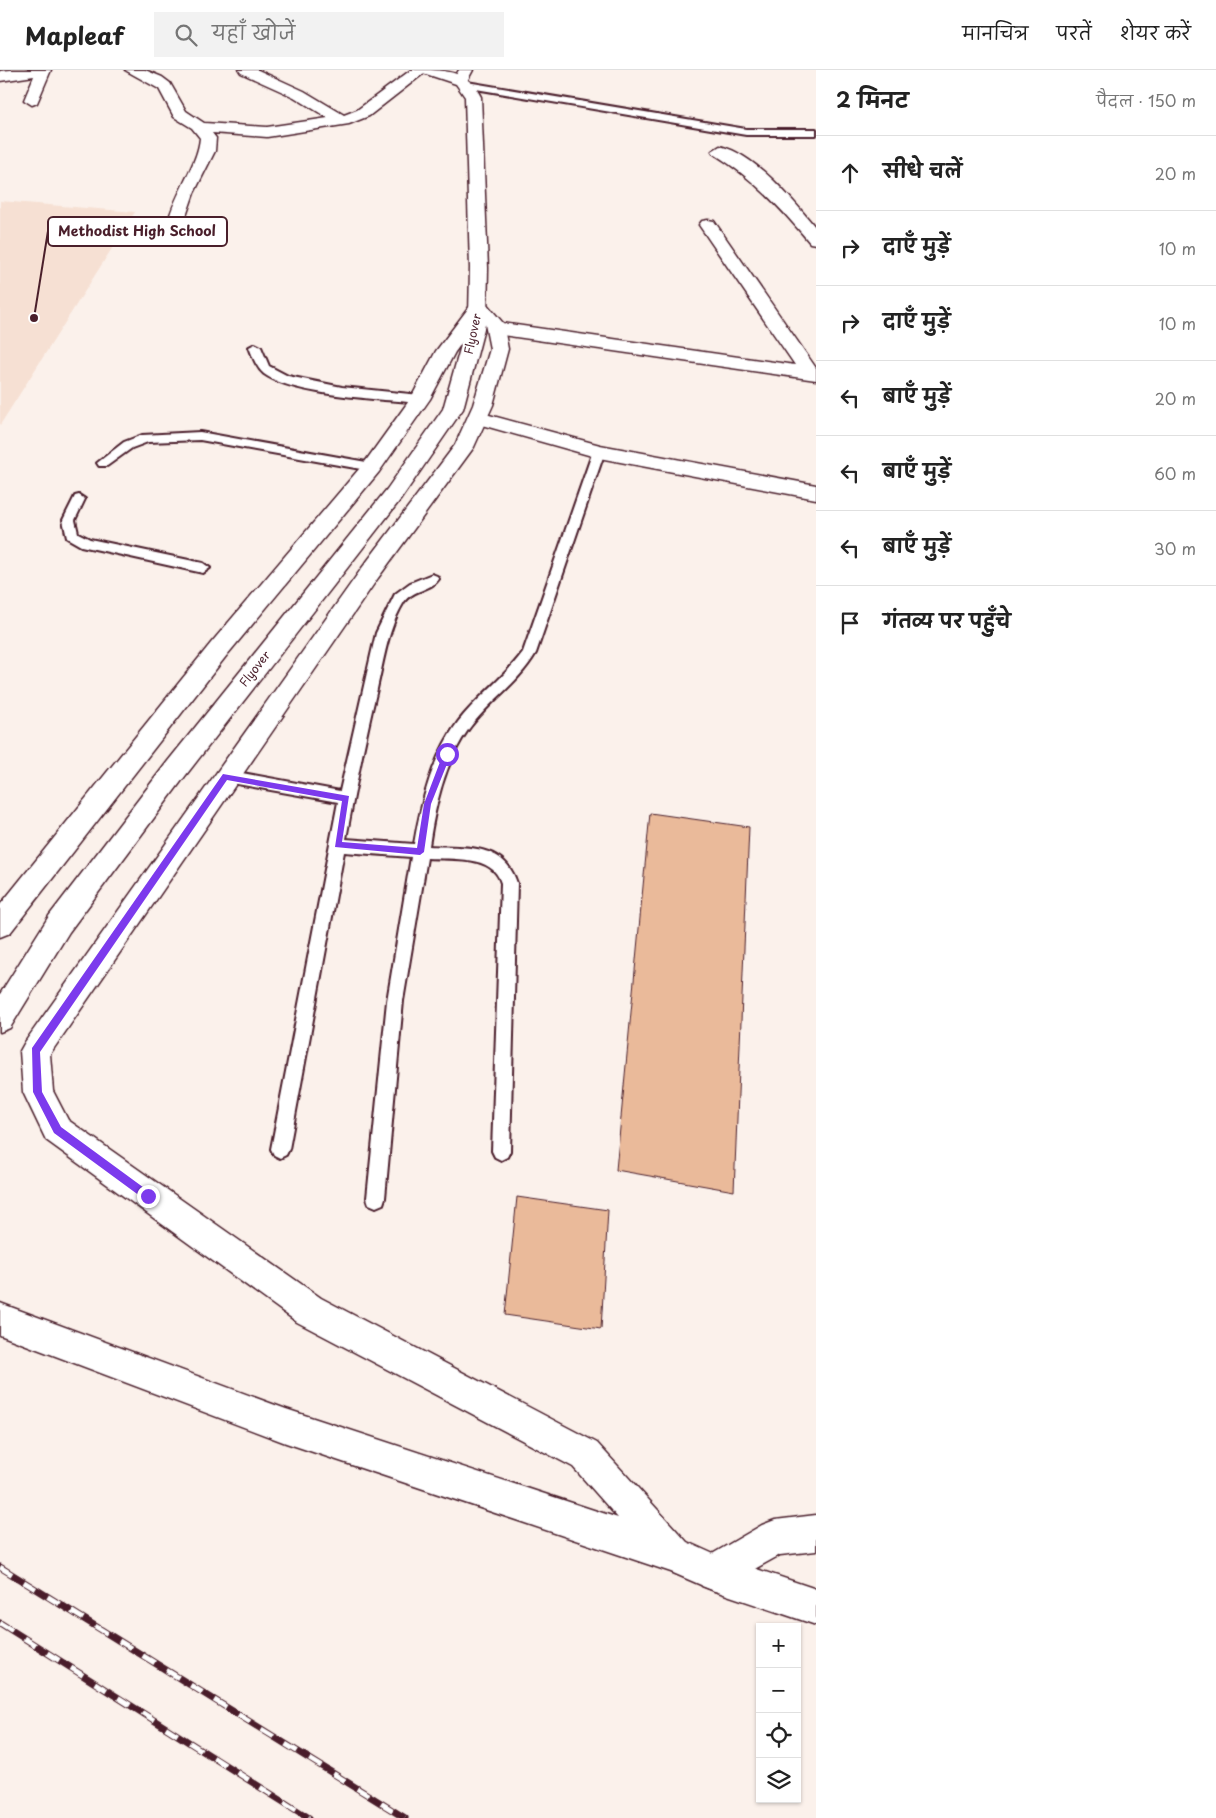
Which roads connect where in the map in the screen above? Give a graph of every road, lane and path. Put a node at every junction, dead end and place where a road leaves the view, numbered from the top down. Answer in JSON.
{"nodes":[{"id":1,"x":44,"y":70,"type":"edge"},
{"id":2,"x":132,"y":70,"type":"edge"},
{"id":3,"x":246,"y":70,"type":"edge"},
{"id":4,"x":422,"y":70,"type":"edge"},
{"id":5,"x":428,"y":70,"type":"edge"},
{"id":6,"x":0,"y":76,"type":"edge"},
{"id":7,"x":465,"y":78,"type":"edge"},
{"id":8,"x":32,"y":100,"type":"dead end"},
{"id":9,"x":343,"y":121,"type":"junction"},
{"id":10,"x":200,"y":127,"type":"junction"},
{"id":11,"x":816,"y":132,"type":"edge"},
{"id":12,"x":720,"y":151,"type":"dead end"},
{"id":13,"x":179,"y":215,"type":"dead end"},
{"id":14,"x":708,"y":225,"type":"dead end"},
{"id":15,"x":816,"y":239,"type":"edge"},
{"id":16,"x":483,"y":323,"type":"junction"},
{"id":17,"x":256,"y":348,"type":"dead end"},
{"id":18,"x":813,"y":373,"type":"edge"},
{"id":19,"x":420,"y":400,"type":"junction"},
{"id":20,"x":478,"y":418,"type":"junction"},
{"id":21,"x":599,"y":451,"type":"junction"},
{"id":22,"x":103,"y":463,"type":"dead end"},
{"id":23,"x":372,"y":467,"type":"junction"},
{"id":24,"x":816,"y":492,"type":"edge"},
{"id":25,"x":78,"y":499,"type":"dead end"},
{"id":26,"x":203,"y":568,"type":"dead end"},
{"id":27,"x":432,"y":579,"type":"dead end"},
{"id":28,"x":226,"y":776,"type":"junction"},
{"id":29,"x":346,"y":798,"type":"junction"},
{"id":30,"x":337,"y":844,"type":"junction"},
{"id":31,"x":420,"y":852,"type":"junction"},
{"id":32,"x":0,"y":925,"type":"edge"},
{"id":33,"x":0,"y":1019,"type":"edge"},
{"id":34,"x":280,"y":1149,"type":"dead end"},
{"id":35,"x":501,"y":1151,"type":"dead end"},
{"id":36,"x":376,"y":1198,"type":"dead end"},
{"id":37,"x":0,"y":1319,"type":"edge"},
{"id":38,"x":816,"y":1533,"type":"edge"},
{"id":39,"x":674,"y":1555,"type":"junction"},
{"id":40,"x":715,"y":1573,"type":"junction"},
{"id":41,"x":816,"y":1607,"type":"edge"}],
"edges":[{"from":1,"to":6,"type":"street"},
{"from":1,"to":8,"type":"street"},
{"from":2,"to":10,"type":"street"},
{"from":3,"to":9,"type":"street"},
{"from":4,"to":9,"type":"street"},
{"from":5,"to":7,"type":"street"},
{"from":7,"to":11,"type":"lane"},
{"from":7,"to":16,"type":"street"},
{"from":9,"to":10,"type":"street"},
{"from":10,"to":13,"type":"street"},
{"from":12,"to":15,"type":"street"},
{"from":14,"to":18,"type":"street"},
{"from":16,"to":18,"type":"street"},
{"from":16,"to":19,"type":"street"},
{"from":16,"to":20,"type":"street"},
{"from":16,"to":33,"type":"street","name":"Flyover"},
{"from":17,"to":19,"type":"lane"},
{"from":19,"to":23,"type":"street"},
{"from":20,"to":21,"type":"street"},
{"from":20,"to":28,"type":"street"},
{"from":21,"to":24,"type":"street"},
{"from":21,"to":31,"type":"lane"},
{"from":22,"to":23,"type":"lane"},
{"from":23,"to":32,"type":"street"},
{"from":25,"to":26,"type":"lane"},
{"from":27,"to":29,"type":"lane"},
{"from":28,"to":29,"type":"lane"},
{"from":28,"to":39,"type":"street"},
{"from":29,"to":30,"type":"lane"},
{"from":30,"to":31,"type":"lane"},
{"from":30,"to":34,"type":"lane"},
{"from":31,"to":35,"type":"lane"},
{"from":31,"to":36,"type":"lane"},
{"from":37,"to":39,"type":"street"},
{"from":38,"to":40,"type":"street"},
{"from":39,"to":40,"type":"street"},
{"from":40,"to":41,"type":"street"}]}
